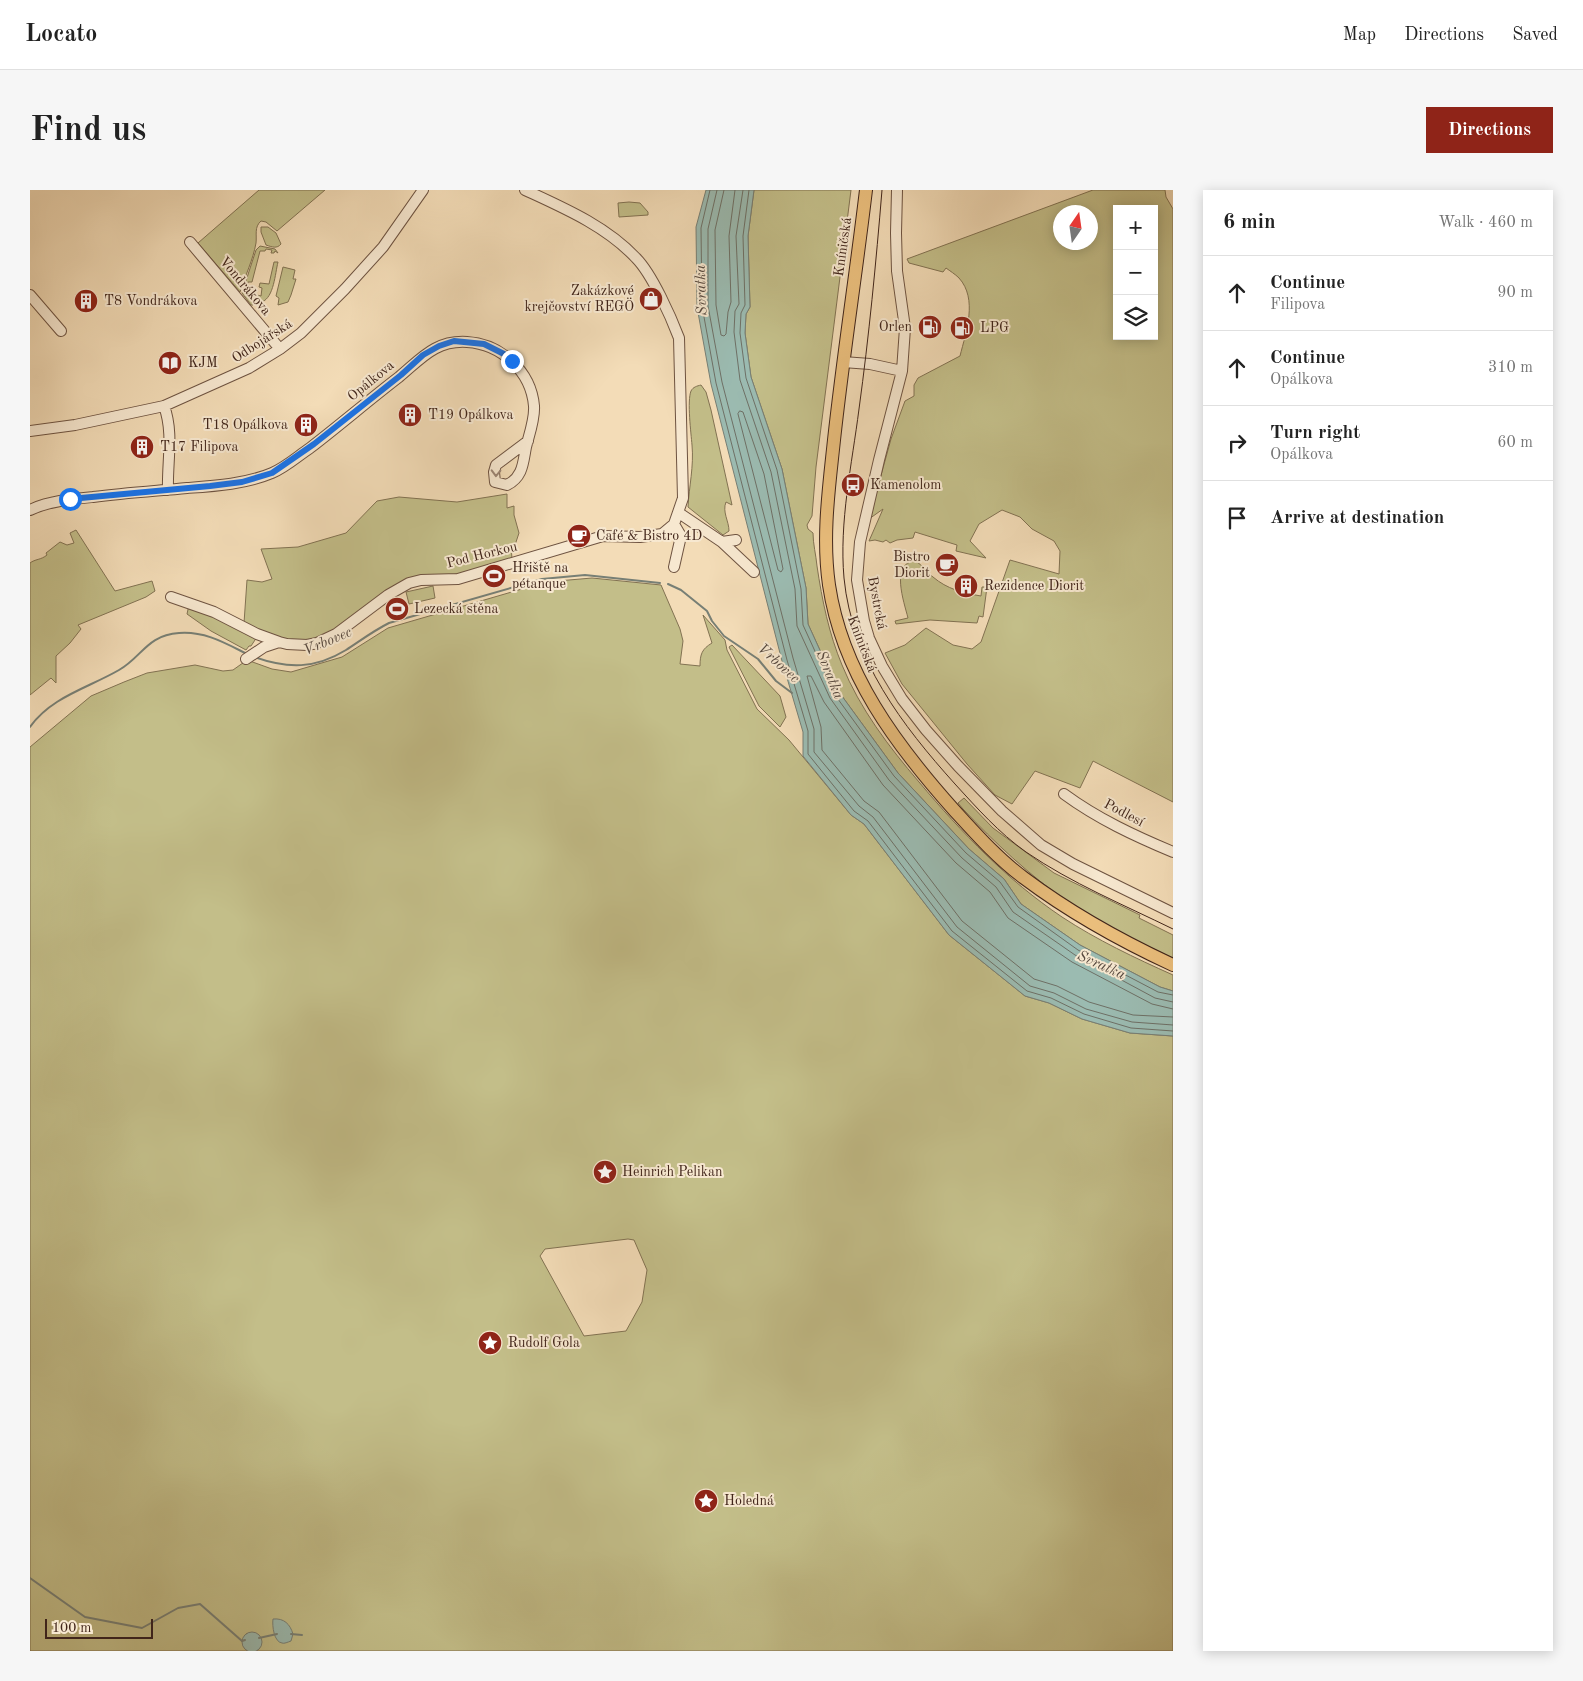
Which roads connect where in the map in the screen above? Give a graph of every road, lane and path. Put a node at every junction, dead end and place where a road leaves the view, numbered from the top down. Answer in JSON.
{"nodes":[{"id":1,"x":423,"y":190,"type":"edge"},
{"id":2,"x":525,"y":190,"type":"edge"},
{"id":3,"x":866,"y":190,"type":"edge"},
{"id":4,"x":897,"y":190,"type":"edge"},
{"id":5,"x":190,"y":242,"type":"dead end"},
{"id":6,"x":30,"y":295,"type":"edge"},
{"id":7,"x":61,"y":331,"type":"dead end"},
{"id":8,"x":280,"y":349,"type":"junction"},
{"id":9,"x":843,"y":362,"type":"junction"},
{"id":10,"x":902,"y":371,"type":"junction"},
{"id":11,"x":164,"y":406,"type":"junction"},
{"id":12,"x":30,"y":431,"type":"edge"},
{"id":13,"x":528,"y":441,"type":"dead end"},
{"id":14,"x":168,"y":490,"type":"junction"},
{"id":15,"x":30,"y":510,"type":"edge"},
{"id":16,"x":679,"y":513,"type":"junction"},
{"id":17,"x":674,"y":524,"type":"junction"},
{"id":18,"x":736,"y":540,"type":"dead end"},
{"id":19,"x":722,"y":542,"type":"junction"},
{"id":20,"x":674,"y":567,"type":"dead end"},
{"id":21,"x":754,"y":572,"type":"dead end"},
{"id":22,"x":171,"y":597,"type":"dead end"},
{"id":23,"x":279,"y":642,"type":"junction"},
{"id":24,"x":250,"y":656,"type":"dead end"},
{"id":25,"x":1064,"y":794,"type":"dead end"},
{"id":26,"x":1173,"y":852,"type":"edge"},
{"id":27,"x":1173,"y":912,"type":"edge"},
{"id":28,"x":1173,"y":964,"type":"edge"}],
"edges":[{"from":1,"to":8,"type":"street","name":"Odbojářská"},
{"from":2,"to":16,"type":"street"},
{"from":3,"to":9,"type":"main road","name":"Kníničská"},
{"from":4,"to":10,"type":"street","name":"Bystrcká"},
{"from":5,"to":8,"type":"street","name":"Vondrákova"},
{"from":6,"to":7,"type":"street"},
{"from":8,"to":11,"type":"street","name":"Odbojářská"},
{"from":9,"to":10,"type":"street"},
{"from":9,"to":28,"type":"main road","name":"Kníničská"},
{"from":10,"to":27,"type":"street","name":"Bystrcká"},
{"from":11,"to":12,"type":"street","name":"Odbojářská"},
{"from":11,"to":14,"type":"street"},
{"from":13,"to":14,"type":"street","name":"Opálkova"},
{"from":14,"to":15,"type":"street","name":"Opálkova"},
{"from":16,"to":17,"type":"street"},
{"from":16,"to":19,"type":"street"},
{"from":17,"to":20,"type":"street"},
{"from":17,"to":23,"type":"street","name":"Pod Horkou"},
{"from":18,"to":19,"type":"street"},
{"from":19,"to":21,"type":"street"},
{"from":22,"to":23,"type":"street","name":"Pod Horkou"},
{"from":23,"to":24,"type":"street"},
{"from":25,"to":26,"type":"street","name":"Podlesí"}]}
